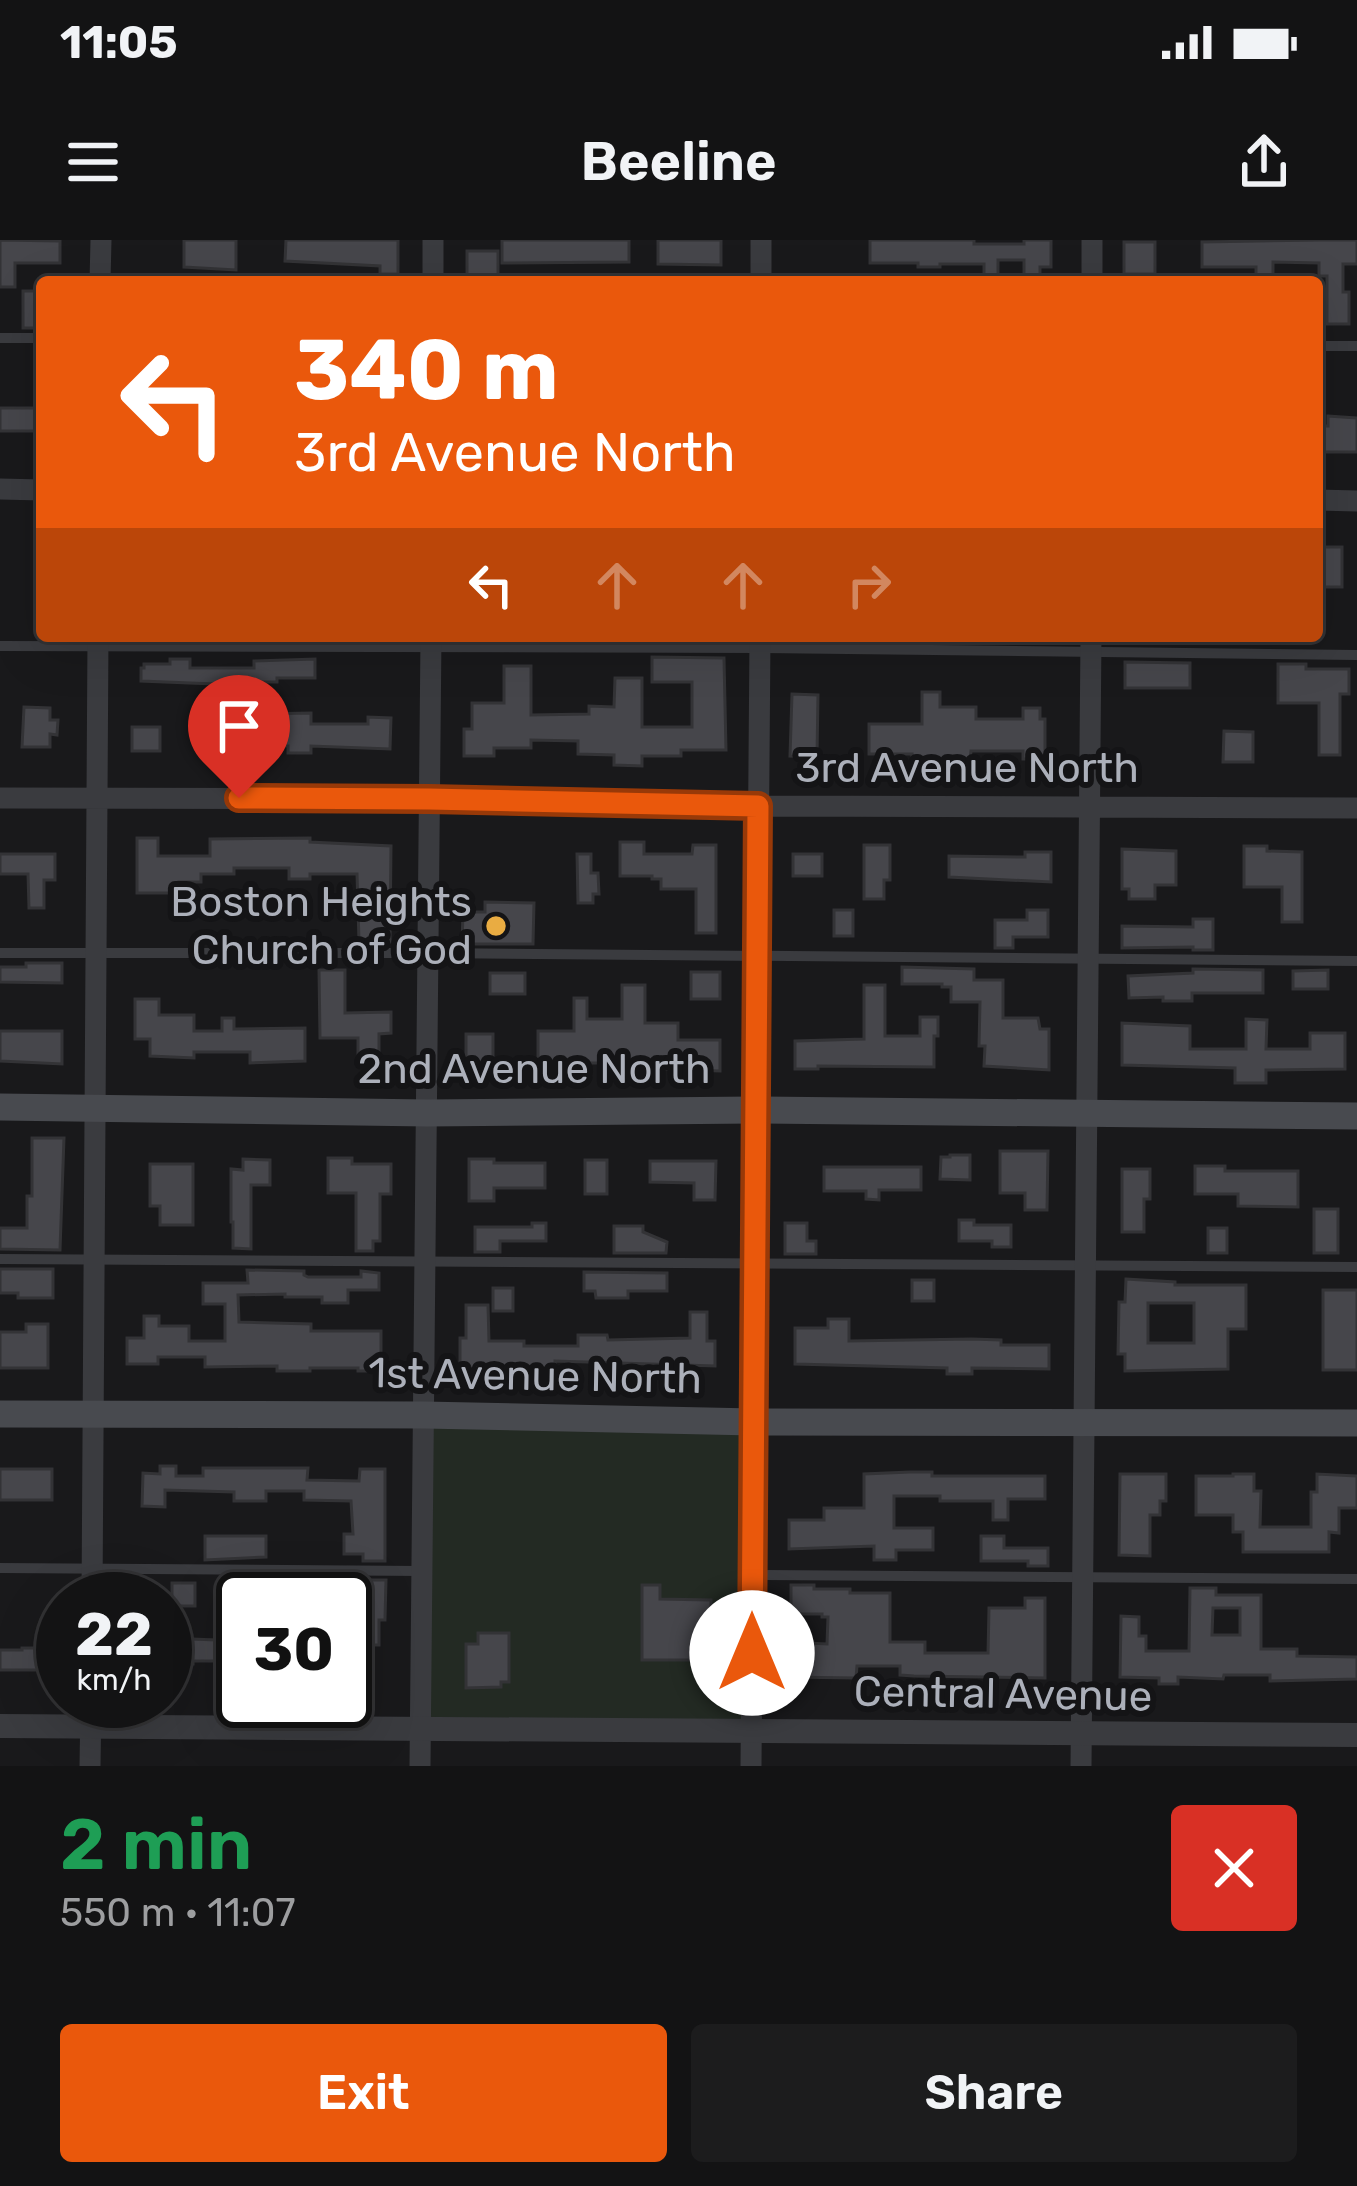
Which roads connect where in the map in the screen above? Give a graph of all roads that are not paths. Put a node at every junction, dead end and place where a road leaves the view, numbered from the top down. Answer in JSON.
{"nodes":[{"id":1,"x":101,"y":240,"type":"edge"},
{"id":2,"x":433,"y":240,"type":"edge"},
{"id":3,"x":761,"y":240,"type":"edge"},
{"id":4,"x":1092,"y":240,"type":"edge"},
{"id":5,"x":100,"y":276,"type":"edge"},
{"id":6,"x":433,"y":276,"type":"edge"},
{"id":7,"x":761,"y":276,"type":"edge"},
{"id":8,"x":1092,"y":276,"type":"edge"},
{"id":9,"x":0,"y":338,"type":"edge"},
{"id":10,"x":36,"y":338,"type":"edge"},
{"id":11,"x":1323,"y":346,"type":"edge"},
{"id":12,"x":1357,"y":346,"type":"edge"},
{"id":13,"x":0,"y":490,"type":"edge"},
{"id":14,"x":36,"y":490,"type":"edge"},
{"id":15,"x":1323,"y":500,"type":"edge"},
{"id":16,"x":1357,"y":501,"type":"edge"},
{"id":17,"x":78,"y":642,"type":"edge"},
{"id":18,"x":98,"y":642,"type":"edge"},
{"id":19,"x":431,"y":642,"type":"edge"},
{"id":20,"x":760,"y":642,"type":"edge"},
{"id":21,"x":1091,"y":644,"type":"edge"},
{"id":22,"x":0,"y":646,"type":"edge"},
{"id":23,"x":1357,"y":655,"type":"edge"},
{"id":24,"x":0,"y":798,"type":"edge"},
{"id":25,"x":97,"y":798,"type":"junction"},
{"id":26,"x":429,"y":799,"type":"junction"},
{"id":27,"x":758,"y":806,"type":"junction"},
{"id":28,"x":1088,"y":807,"type":"junction"},
{"id":29,"x":1357,"y":808,"type":"edge"},
{"id":30,"x":0,"y":952,"type":"edge"},
{"id":31,"x":430,"y":953,"type":"junction"},
{"id":32,"x":96,"y":954,"type":"junction"},
{"id":33,"x":756,"y":957,"type":"junction"},
{"id":34,"x":1088,"y":958,"type":"junction"},
{"id":35,"x":1357,"y":961,"type":"edge"},
{"id":36,"x":0,"y":1107,"type":"edge"},
{"id":37,"x":95,"y":1107,"type":"junction"},
{"id":38,"x":754,"y":1110,"type":"junction"},
{"id":39,"x":1086,"y":1112,"type":"junction"},
{"id":40,"x":428,"y":1114,"type":"junction"},
{"id":41,"x":1357,"y":1116,"type":"edge"},
{"id":42,"x":0,"y":1259,"type":"edge"},
{"id":43,"x":95,"y":1260,"type":"junction"},
{"id":44,"x":425,"y":1262,"type":"junction"},
{"id":45,"x":754,"y":1264,"type":"junction"},
{"id":46,"x":1085,"y":1267,"type":"junction"},
{"id":47,"x":1357,"y":1267,"type":"edge"},
{"id":48,"x":0,"y":1414,"type":"edge"},
{"id":49,"x":94,"y":1414,"type":"junction"},
{"id":50,"x":424,"y":1415,"type":"junction"},
{"id":51,"x":754,"y":1422,"type":"junction"},
{"id":52,"x":1084,"y":1422,"type":"junction"},
{"id":53,"x":1357,"y":1423,"type":"edge"},
{"id":54,"x":0,"y":1568,"type":"edge"},
{"id":55,"x":92,"y":1569,"type":"junction"},
{"id":56,"x":422,"y":1571,"type":"junction"},
{"id":57,"x":753,"y":1575,"type":"junction"},
{"id":58,"x":1082,"y":1577,"type":"junction"},
{"id":59,"x":1357,"y":1579,"type":"edge"},
{"id":60,"x":192,"y":1718,"type":"edge"},
{"id":61,"x":36,"y":1721,"type":"edge"},
{"id":62,"x":0,"y":1726,"type":"edge"},
{"id":63,"x":90,"y":1728,"type":"edge"},
{"id":64,"x":419,"y":1728,"type":"junction"},
{"id":65,"x":752,"y":1730,"type":"junction"},
{"id":66,"x":1081,"y":1734,"type":"junction"},
{"id":67,"x":1357,"y":1736,"type":"edge"},
{"id":68,"x":90,"y":1766,"type":"edge"},
{"id":69,"x":420,"y":1766,"type":"edge"},
{"id":70,"x":751,"y":1766,"type":"edge"},
{"id":71,"x":1081,"y":1766,"type":"edge"}],
"edges":[{"from":1,"to":5,"type":"street"},
{"from":2,"to":6,"type":"street"},
{"from":3,"to":7,"type":"street"},
{"from":4,"to":8,"type":"street"},
{"from":9,"to":10,"type":"lane"},
{"from":11,"to":12,"type":"lane"},
{"from":13,"to":14,"type":"street"},
{"from":15,"to":16,"type":"street"},
{"from":17,"to":22,"type":"lane"},
{"from":18,"to":25,"type":"street"},
{"from":19,"to":26,"type":"street"},
{"from":20,"to":21,"type":"lane"},
{"from":20,"to":27,"type":"street"},
{"from":21,"to":23,"type":"lane"},
{"from":21,"to":28,"type":"street"},
{"from":24,"to":25,"type":"street","name":"3rd Avenue North"},
{"from":25,"to":26,"type":"street","name":"3rd Avenue North"},
{"from":25,"to":32,"type":"street"},
{"from":26,"to":27,"type":"street","name":"3rd Avenue North"},
{"from":26,"to":31,"type":"street"},
{"from":27,"to":28,"type":"street","name":"3rd Avenue North"},
{"from":27,"to":33,"type":"street"},
{"from":28,"to":29,"type":"street","name":"3rd Avenue North"},
{"from":28,"to":34,"type":"street"},
{"from":30,"to":32,"type":"lane"},
{"from":31,"to":32,"type":"lane"},
{"from":31,"to":33,"type":"lane"},
{"from":31,"to":40,"type":"street"},
{"from":32,"to":37,"type":"street"},
{"from":33,"to":34,"type":"lane"},
{"from":33,"to":38,"type":"street"},
{"from":34,"to":35,"type":"lane"},
{"from":34,"to":39,"type":"street"},
{"from":36,"to":37,"type":"main road","name":"2nd Avenue North"},
{"from":37,"to":40,"type":"main road","name":"2nd Avenue North"},
{"from":37,"to":43,"type":"street"},
{"from":38,"to":39,"type":"main road","name":"2nd Avenue North"},
{"from":38,"to":40,"type":"main road","name":"2nd Avenue North"},
{"from":38,"to":45,"type":"street"},
{"from":39,"to":41,"type":"main road","name":"2nd Avenue North"},
{"from":39,"to":46,"type":"street"},
{"from":40,"to":44,"type":"street"},
{"from":42,"to":43,"type":"lane"},
{"from":43,"to":44,"type":"lane"},
{"from":43,"to":49,"type":"street"},
{"from":44,"to":45,"type":"lane"},
{"from":44,"to":50,"type":"street"},
{"from":45,"to":46,"type":"lane"},
{"from":45,"to":51,"type":"street"},
{"from":46,"to":47,"type":"lane"},
{"from":46,"to":52,"type":"street"},
{"from":48,"to":49,"type":"main road","name":"1st Avenue North"},
{"from":49,"to":50,"type":"main road","name":"1st Avenue North"},
{"from":49,"to":55,"type":"street"},
{"from":50,"to":51,"type":"main road","name":"1st Avenue North"},
{"from":50,"to":56,"type":"street"},
{"from":51,"to":52,"type":"main road","name":"1st Avenue North"},
{"from":51,"to":57,"type":"street"},
{"from":52,"to":53,"type":"main road","name":"1st Avenue North"},
{"from":52,"to":58,"type":"street"},
{"from":54,"to":55,"type":"lane"},
{"from":55,"to":56,"type":"lane"},
{"from":56,"to":64,"type":"street"},
{"from":57,"to":58,"type":"lane"},
{"from":57,"to":65,"type":"street"},
{"from":58,"to":59,"type":"lane"},
{"from":58,"to":66,"type":"street"},
{"from":60,"to":64,"type":"street","name":"Central Avenue"},
{"from":61,"to":62,"type":"street","name":"Central Avenue"},
{"from":63,"to":68,"type":"street"},
{"from":64,"to":65,"type":"street","name":"Central Avenue"},
{"from":64,"to":69,"type":"street"},
{"from":65,"to":66,"type":"street","name":"Central Avenue"},
{"from":65,"to":70,"type":"street"},
{"from":66,"to":67,"type":"street","name":"Central Avenue"},
{"from":66,"to":71,"type":"street"}]}
